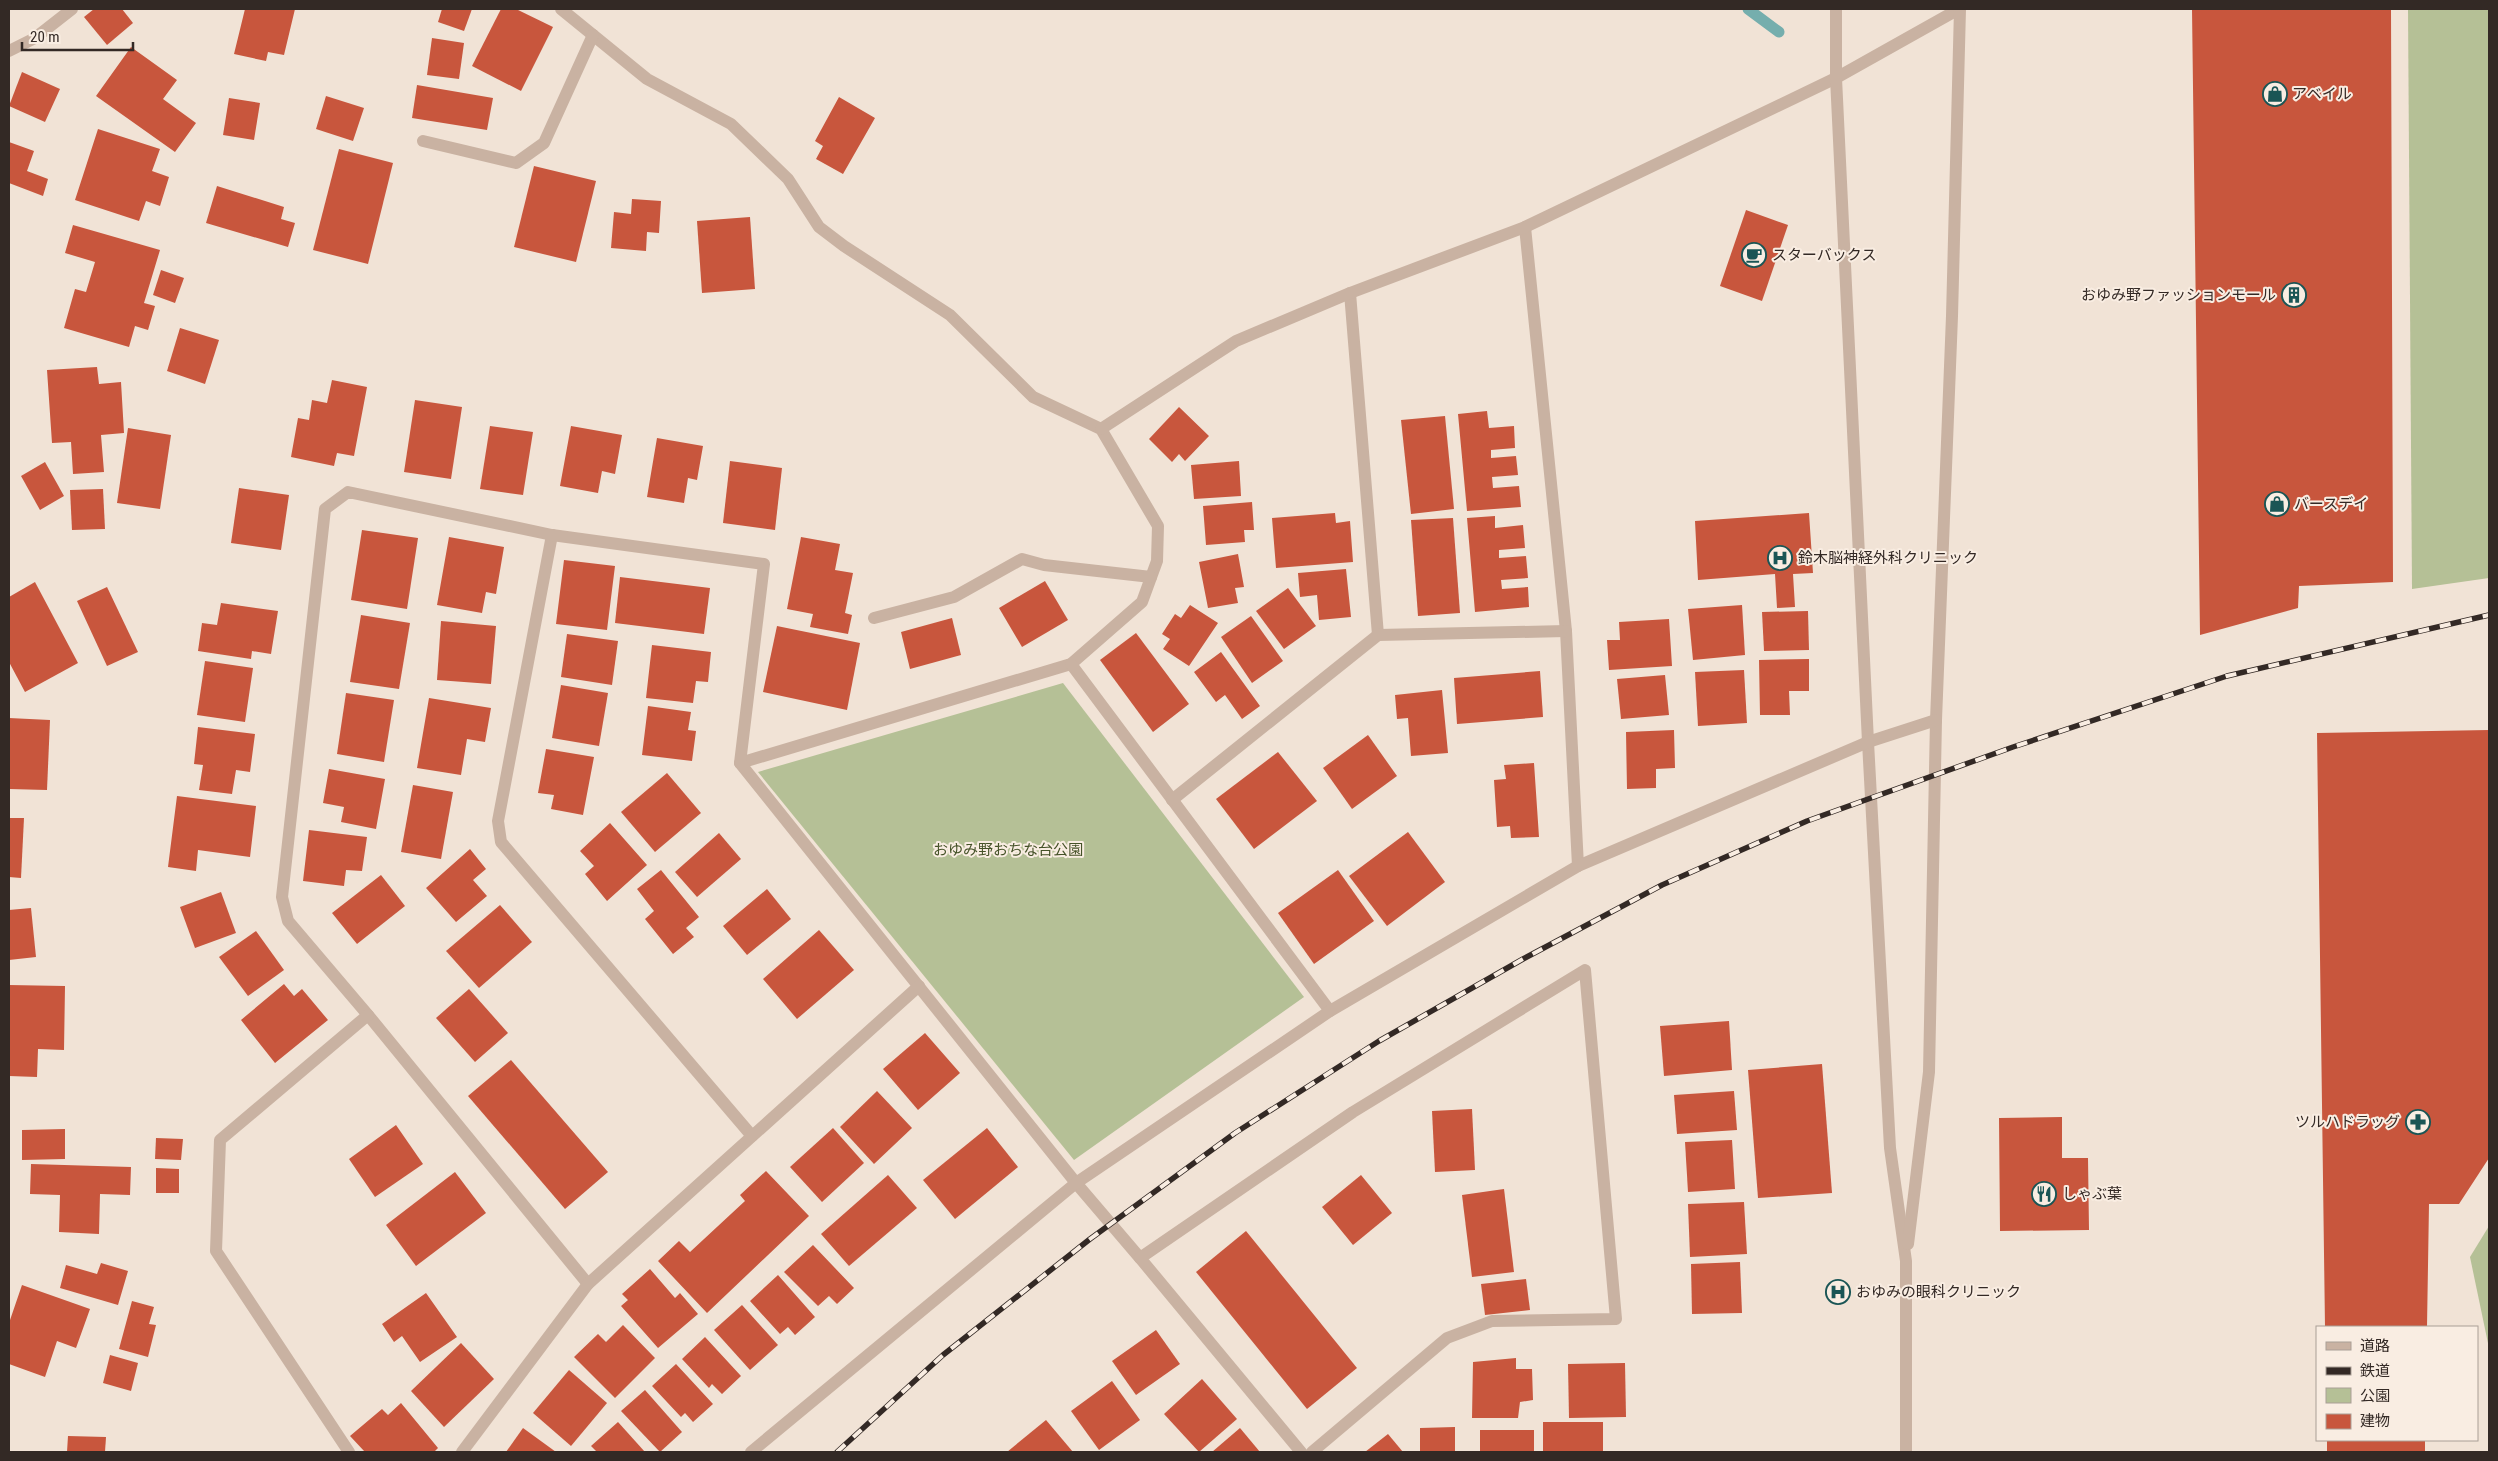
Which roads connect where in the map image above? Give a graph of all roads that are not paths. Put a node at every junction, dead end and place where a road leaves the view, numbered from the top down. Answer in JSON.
{"nodes":[{"id":1,"x":72,"y":9,"type":"edge"},
{"id":2,"x":561,"y":9,"type":"edge"},
{"id":3,"x":1836,"y":9,"type":"edge"},
{"id":4,"x":1960,"y":9,"type":"edge"},
{"id":5,"x":593,"y":35,"type":"junction"},
{"id":6,"x":9,"y":52,"type":"edge"},
{"id":7,"x":1836,"y":78,"type":"junction"},
{"id":8,"x":423,"y":141,"type":"dead end"},
{"id":9,"x":1525,"y":227,"type":"junction"},
{"id":10,"x":1350,"y":293,"type":"junction"},
{"id":11,"x":1101,"y":430,"type":"junction"},
{"id":12,"x":552,"y":535,"type":"junction"},
{"id":13,"x":1151,"y":577,"type":"junction"},
{"id":14,"x":874,"y":618,"type":"dead end"},
{"id":15,"x":1566,"y":631,"type":"junction"},
{"id":16,"x":1378,"y":635,"type":"junction"},
{"id":17,"x":1071,"y":664,"type":"junction"},
{"id":18,"x":1936,"y":720,"type":"junction"},
{"id":19,"x":1868,"y":742,"type":"junction"},
{"id":20,"x":740,"y":763,"type":"junction"},
{"id":21,"x":1172,"y":800,"type":"junction"},
{"id":22,"x":1578,"y":866,"type":"junction"},
{"id":23,"x":919,"y":986,"type":"junction"},
{"id":24,"x":1330,"y":1011,"type":"junction"},
{"id":25,"x":368,"y":1015,"type":"junction"},
{"id":26,"x":752,"y":1136,"type":"junction"},
{"id":27,"x":1076,"y":1183,"type":"junction"},
{"id":28,"x":1140,"y":1258,"type":"junction"},
{"id":29,"x":1906,"y":1261,"type":"junction"},
{"id":30,"x":588,"y":1284,"type":"junction"},
{"id":31,"x":349,"y":1452,"type":"edge"},
{"id":32,"x":462,"y":1452,"type":"edge"},
{"id":33,"x":751,"y":1452,"type":"edge"},
{"id":34,"x":1301,"y":1452,"type":"edge"},
{"id":35,"x":1312,"y":1452,"type":"edge"},
{"id":36,"x":1906,"y":1452,"type":"edge"}],
"edges":[{"from":1,"to":6,"type":"street"},
{"from":2,"to":5,"type":"street"},
{"from":3,"to":7,"type":"street"},
{"from":4,"to":7,"type":"street"},
{"from":4,"to":18,"type":"street"},
{"from":5,"to":8,"type":"street"},
{"from":5,"to":11,"type":"street"},
{"from":7,"to":9,"type":"street"},
{"from":7,"to":19,"type":"street"},
{"from":9,"to":10,"type":"street"},
{"from":9,"to":15,"type":"street"},
{"from":10,"to":11,"type":"street"},
{"from":10,"to":16,"type":"street"},
{"from":11,"to":13,"type":"street"},
{"from":12,"to":20,"type":"street"},
{"from":12,"to":25,"type":"street"},
{"from":12,"to":26,"type":"street"},
{"from":13,"to":14,"type":"street"},
{"from":13,"to":17,"type":"street"},
{"from":15,"to":16,"type":"street"},
{"from":15,"to":22,"type":"street"},
{"from":16,"to":21,"type":"street"},
{"from":17,"to":20,"type":"street"},
{"from":17,"to":21,"type":"street"},
{"from":18,"to":19,"type":"street"},
{"from":18,"to":29,"type":"street"},
{"from":19,"to":22,"type":"street"},
{"from":19,"to":29,"type":"street"},
{"from":20,"to":23,"type":"street"},
{"from":21,"to":24,"type":"street"},
{"from":22,"to":24,"type":"street"},
{"from":23,"to":26,"type":"street"},
{"from":23,"to":27,"type":"street"},
{"from":24,"to":27,"type":"street"},
{"from":25,"to":30,"type":"street"},
{"from":25,"to":31,"type":"street"},
{"from":26,"to":30,"type":"street"},
{"from":27,"to":28,"type":"street"},
{"from":27,"to":33,"type":"street"},
{"from":28,"to":34,"type":"street"},
{"from":28,"to":35,"type":"street"},
{"from":29,"to":36,"type":"street"},
{"from":30,"to":32,"type":"street"}]}
